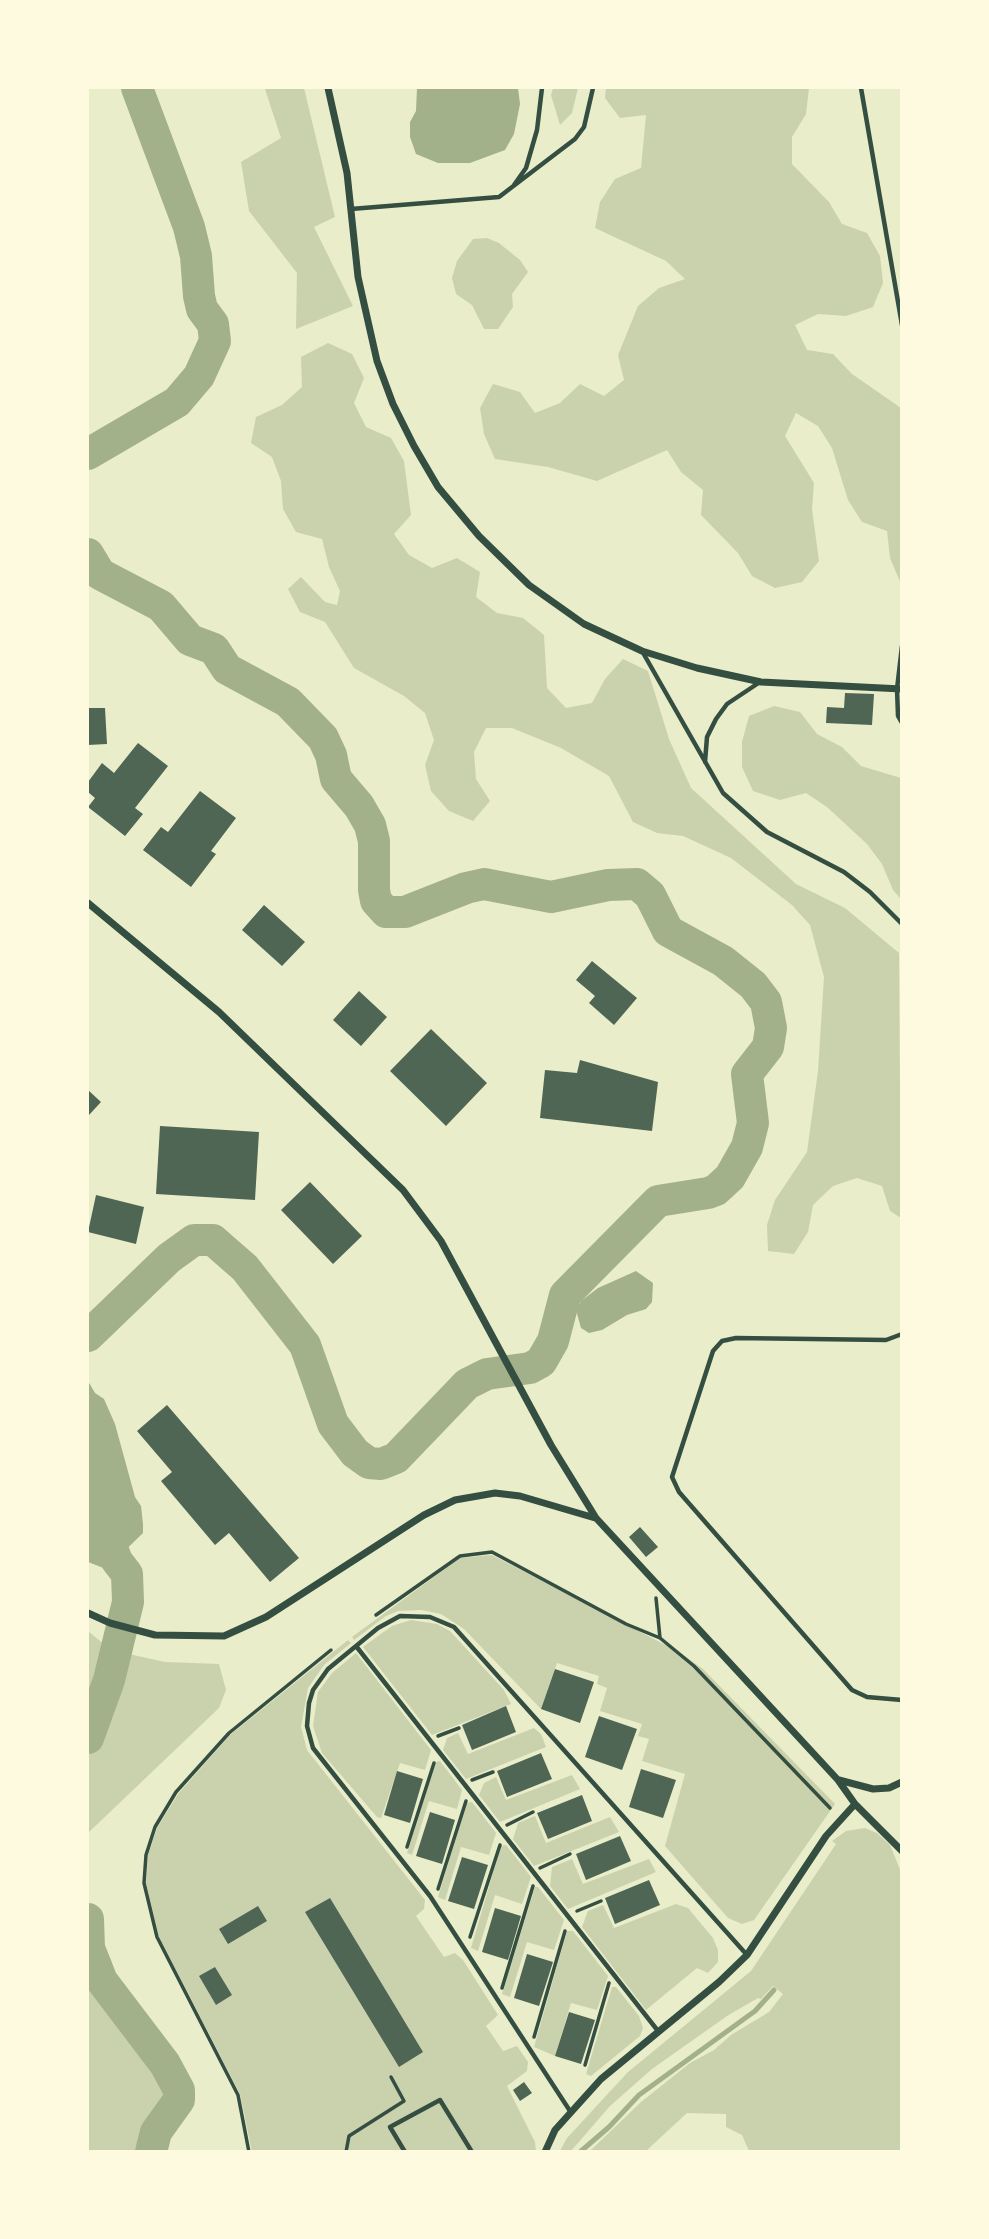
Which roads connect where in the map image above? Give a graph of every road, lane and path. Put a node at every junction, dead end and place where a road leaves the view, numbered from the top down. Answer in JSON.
{"nodes":[{"id":1,"x":328,"y":88,"type":"edge"},
{"id":2,"x":542,"y":88,"type":"edge"},
{"id":3,"x":593,"y":88,"type":"edge"},
{"id":4,"x":861,"y":88,"type":"edge"},
{"id":5,"x":511,"y":189,"type":"junction"},
{"id":6,"x":350,"y":209,"type":"junction"},
{"id":7,"x":901,"y":325,"type":"edge"},
{"id":8,"x":901,"y":646,"type":"edge"},
{"id":9,"x":642,"y":651,"type":"junction"},
{"id":10,"x":761,"y":682,"type":"junction"},
{"id":11,"x":899,"y":689,"type":"edge"},
{"id":12,"x":901,"y":723,"type":"edge"},
{"id":13,"x":705,"y":765,"type":"junction"},
{"id":14,"x":88,"y":903,"type":"edge"},
{"id":15,"x":901,"y":924,"type":"edge"},
{"id":16,"x":901,"y":1334,"type":"edge"},
{"id":17,"x":596,"y":1518,"type":"junction"},
{"id":18,"x":657,"y":1586,"type":"junction"},
{"id":19,"x":90,"y":1615,"type":"edge"},
{"id":20,"x":356,"y":1646,"type":"junction"},
{"id":21,"x":901,"y":1700,"type":"edge"},
{"id":22,"x":459,"y":1728,"type":"dead end"},
{"id":23,"x":429,"y":1740,"type":"junction"},
{"id":24,"x":438,"y":1751,"type":"junction"},
{"id":25,"x":493,"y":1772,"type":"dead end"},
{"id":26,"x":838,"y":1780,"type":"junction"},
{"id":27,"x":901,"y":1782,"type":"edge"},
{"id":28,"x":464,"y":1784,"type":"junction"},
{"id":29,"x":469,"y":1790,"type":"junction"},
{"id":30,"x":855,"y":1804,"type":"junction"},
{"id":31,"x":831,"y":1808,"type":"dead end"},
{"id":32,"x":533,"y":1812,"type":"dead end"},
{"id":33,"x":499,"y":1828,"type":"junction"},
{"id":34,"x":503,"y":1834,"type":"junction"},
{"id":35,"x":407,"y":1847,"type":"dead end"},
{"id":36,"x":901,"y":1850,"type":"edge"},
{"id":37,"x":570,"y":1854,"type":"dead end"},
{"id":38,"x":534,"y":1874,"type":"junction"},
{"id":39,"x":438,"y":1889,"type":"dead end"},
{"id":40,"x":601,"y":1901,"type":"dead end"},
{"id":41,"x":568,"y":1917,"type":"junction"},
{"id":42,"x":469,"y":1939,"type":"dead end"},
{"id":43,"x":747,"y":1955,"type":"junction"},
{"id":44,"x":612,"y":1973,"type":"junction"},
{"id":45,"x":502,"y":1987,"type":"dead end"},
{"id":46,"x":658,"y":2031,"type":"junction"},
{"id":47,"x":534,"y":2037,"type":"dead end"},
{"id":48,"x":585,"y":2065,"type":"dead end"},
{"id":49,"x":391,"y":2077,"type":"dead end"},
{"id":50,"x":570,"y":2111,"type":"junction"},
{"id":51,"x":346,"y":2151,"type":"edge"},
{"id":52,"x":405,"y":2151,"type":"edge"},
{"id":53,"x":471,"y":2151,"type":"edge"},
{"id":54,"x":545,"y":2151,"type":"edge"}],
"edges":[{"from":1,"to":6,"type":"street"},
{"from":2,"to":5,"type":"lane"},
{"from":3,"to":5,"type":"lane"},
{"from":4,"to":7,"type":"lane"},
{"from":5,"to":6,"type":"lane"},
{"from":6,"to":9,"type":"street"},
{"from":8,"to":11,"type":"lane"},
{"from":9,"to":10,"type":"street"},
{"from":9,"to":13,"type":"lane"},
{"from":10,"to":11,"type":"street"},
{"from":10,"to":13,"type":"lane"},
{"from":11,"to":12,"type":"lane"},
{"from":13,"to":15,"type":"lane"},
{"from":14,"to":17,"type":"street"},
{"from":16,"to":21,"type":"lane"},
{"from":17,"to":18,"type":"street"},
{"from":17,"to":19,"type":"street"},
{"from":18,"to":26,"type":"street"},
{"from":18,"to":31,"type":"path"},
{"from":20,"to":23,"type":"lane"},
{"from":20,"to":43,"type":"lane"},
{"from":20,"to":50,"type":"lane"},
{"from":22,"to":23,"type":"path"},
{"from":23,"to":24,"type":"lane"},
{"from":24,"to":28,"type":"lane"},
{"from":24,"to":35,"type":"path"},
{"from":25,"to":28,"type":"path"},
{"from":26,"to":27,"type":"street"},
{"from":26,"to":30,"type":"street"},
{"from":28,"to":29,"type":"lane"},
{"from":29,"to":33,"type":"lane"},
{"from":29,"to":39,"type":"path"},
{"from":30,"to":36,"type":"street"},
{"from":30,"to":43,"type":"street"},
{"from":32,"to":33,"type":"path"},
{"from":33,"to":34,"type":"lane"},
{"from":34,"to":38,"type":"lane"},
{"from":34,"to":42,"type":"path"},
{"from":37,"to":38,"type":"path"},
{"from":38,"to":41,"type":"lane"},
{"from":38,"to":45,"type":"path"},
{"from":40,"to":41,"type":"path"},
{"from":41,"to":44,"type":"lane"},
{"from":41,"to":47,"type":"path"},
{"from":43,"to":46,"type":"street"},
{"from":44,"to":46,"type":"lane"},
{"from":44,"to":48,"type":"path"},
{"from":46,"to":50,"type":"street"},
{"from":49,"to":51,"type":"path"},
{"from":50,"to":54,"type":"street"},
{"from":52,"to":53,"type":"lane"}]}
